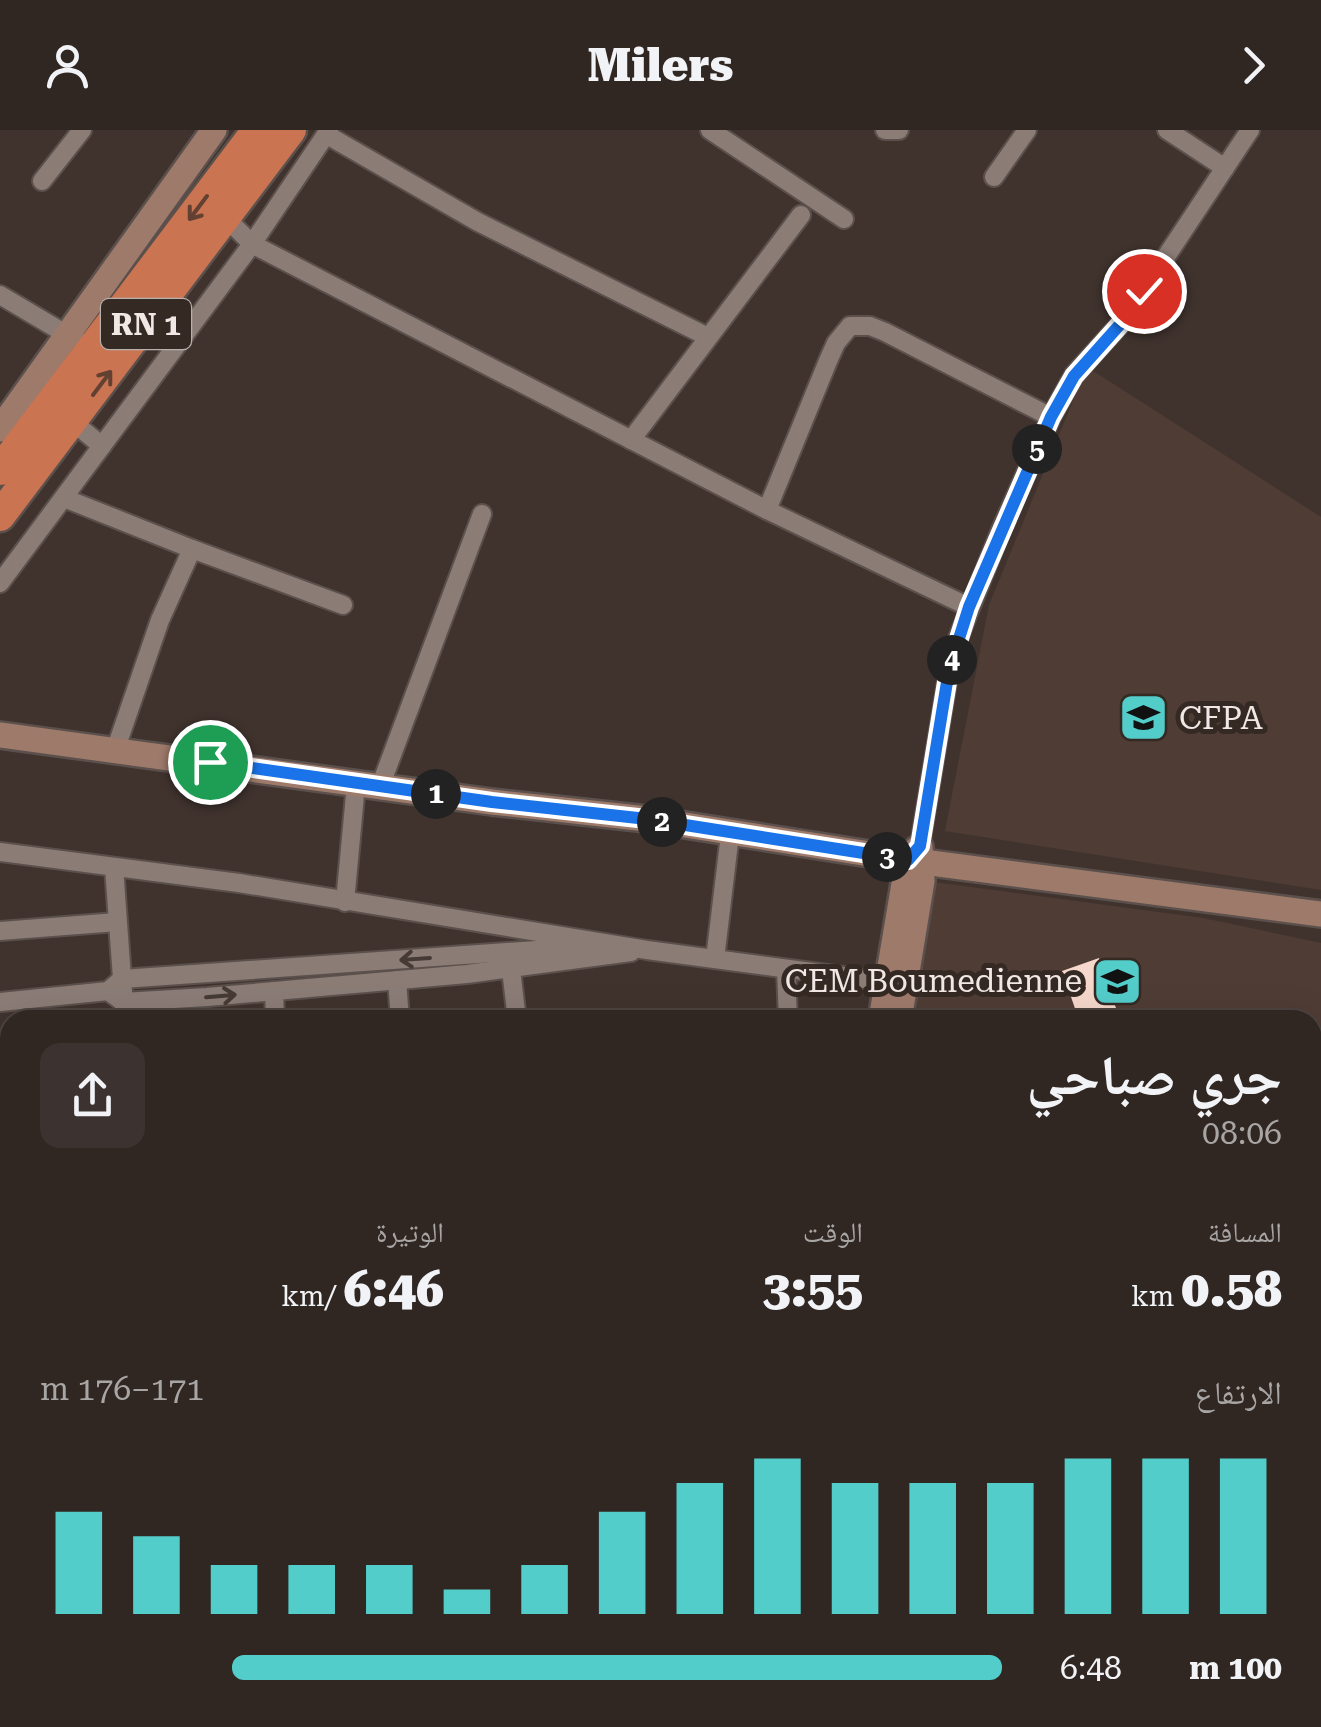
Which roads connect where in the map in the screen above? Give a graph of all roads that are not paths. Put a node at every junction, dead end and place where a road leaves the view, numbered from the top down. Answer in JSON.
{"nodes":[{"id":1,"x":82,"y":130,"type":"edge"},
{"id":2,"x":214,"y":130,"type":"edge"},
{"id":3,"x":257,"y":130,"type":"edge"},
{"id":4,"x":291,"y":130,"type":"edge"},
{"id":5,"x":710,"y":130,"type":"edge"},
{"id":6,"x":885,"y":130,"type":"edge"},
{"id":7,"x":900,"y":130,"type":"edge"},
{"id":8,"x":1027,"y":130,"type":"edge"},
{"id":9,"x":1167,"y":130,"type":"edge"},
{"id":10,"x":1250,"y":130,"type":"edge"},
{"id":11,"x":328,"y":132,"type":"edge"},
{"id":12,"x":1225,"y":168,"type":"junction"},
{"id":13,"x":994,"y":177,"type":"dead end"},
{"id":14,"x":42,"y":181,"type":"dead end"},
{"id":15,"x":802,"y":215,"type":"dead end"},
{"id":16,"x":225,"y":217,"type":"junction"},
{"id":17,"x":844,"y":220,"type":"dead end"},
{"id":18,"x":252,"y":244,"type":"junction"},
{"id":19,"x":0,"y":296,"type":"edge"},
{"id":20,"x":708,"y":338,"type":"junction"},
{"id":21,"x":79,"y":342,"type":"junction"},
{"id":22,"x":49,"y":406,"type":"junction"},
{"id":23,"x":1051,"y":417,"type":"junction"},
{"id":24,"x":0,"y":429,"type":"edge"},
{"id":25,"x":631,"y":440,"type":"junction"},
{"id":26,"x":102,"y":446,"type":"junction"},
{"id":27,"x":0,"y":470,"type":"edge"},
{"id":28,"x":64,"y":498,"type":"junction"},
{"id":29,"x":768,"y":510,"type":"junction"},
{"id":30,"x":482,"y":514,"type":"dead end"},
{"id":31,"x":0,"y":516,"type":"edge"},
{"id":32,"x":192,"y":549,"type":"junction"},
{"id":33,"x":0,"y":583,"type":"edge"},
{"id":34,"x":342,"y":605,"type":"dead end"},
{"id":35,"x":969,"y":607,"type":"junction"},
{"id":36,"x":0,"y":735,"type":"edge"},
{"id":37,"x":116,"y":748,"type":"junction"},
{"id":38,"x":368,"y":785,"type":"junction"},
{"id":39,"x":730,"y":834,"type":"junction"},
{"id":40,"x":0,"y":852,"type":"edge"},
{"id":41,"x":917,"y":856,"type":"junction"},
{"id":42,"x":114,"y":868,"type":"junction"},
{"id":43,"x":345,"y":902,"type":"junction"},
{"id":44,"x":1321,"y":917,"type":"edge"},
{"id":45,"x":469,"y":919,"type":"junction"},
{"id":46,"x":117,"y":922,"type":"junction"},
{"id":47,"x":0,"y":931,"type":"edge"},
{"id":48,"x":617,"y":944,"type":"junction"},
{"id":49,"x":647,"y":950,"type":"junction"},
{"id":50,"x":467,"y":954,"type":"junction"},
{"id":51,"x":715,"y":960,"type":"junction"},
{"id":52,"x":332,"y":965,"type":"junction"},
{"id":53,"x":512,"y":969,"type":"junction"},
{"id":54,"x":786,"y":969,"type":"junction"},
{"id":55,"x":398,"y":980,"type":"junction"},
{"id":56,"x":896,"y":983,"type":"junction"},
{"id":57,"x":332,"y":985,"type":"junction"},
{"id":58,"x":274,"y":991,"type":"junction"},
{"id":59,"x":120,"y":998,"type":"edge"},
{"id":60,"x":0,"y":1002,"type":"edge"},
{"id":61,"x":275,"y":1010,"type":"edge"},
{"id":62,"x":400,"y":1010,"type":"edge"},
{"id":63,"x":516,"y":1010,"type":"edge"},
{"id":64,"x":788,"y":1010,"type":"edge"},
{"id":65,"x":885,"y":1010,"type":"edge"},
{"id":66,"x":899,"y":1010,"type":"edge"}],
"edges":[{"from":1,"to":14,"type":"street"},
{"from":2,"to":21,"type":"street"},
{"from":3,"to":21,"type":"highway","number":"RN 1","one_way":true},
{"from":4,"to":16,"type":"highway","number":"RN 1"},
{"from":5,"to":17,"type":"street"},
{"from":6,"to":7,"type":"street"},
{"from":8,"to":13,"type":"street"},
{"from":9,"to":12,"type":"street"},
{"from":10,"to":12,"type":"street"},
{"from":11,"to":18,"type":"street"},
{"from":11,"to":20,"type":"street"},
{"from":12,"to":23,"type":"street"},
{"from":15,"to":20,"type":"street"},
{"from":16,"to":18,"type":"street"},
{"from":22,"to":16,"type":"highway","number":"RN 1","one_way":true},
{"from":18,"to":25,"type":"street"},
{"from":18,"to":26,"type":"street"},
{"from":19,"to":21,"type":"street"},
{"from":20,"to":25,"type":"street"},
{"from":21,"to":22,"type":"highway","number":"RN 1"},
{"from":22,"to":24,"type":"street"},
{"from":22,"to":26,"type":"street"},
{"from":22,"to":27,"type":"highway","number":"RN 1"},
{"from":22,"to":31,"type":"highway","number":"RN 1"},
{"from":23,"to":29,"type":"street"},
{"from":23,"to":35,"type":"street"},
{"from":25,"to":29,"type":"street"},
{"from":26,"to":28,"type":"street"},
{"from":28,"to":32,"type":"street"},
{"from":28,"to":33,"type":"street"},
{"from":29,"to":35,"type":"street"},
{"from":30,"to":38,"type":"street"},
{"from":32,"to":34,"type":"street"},
{"from":32,"to":37,"type":"street"},
{"from":35,"to":41,"type":"street"},
{"from":36,"to":37,"type":"street"},
{"from":37,"to":38,"type":"street"},
{"from":38,"to":39,"type":"street"},
{"from":38,"to":43,"type":"street"},
{"from":39,"to":41,"type":"street"},
{"from":39,"to":51,"type":"street"},
{"from":40,"to":42,"type":"street"},
{"from":41,"to":44,"type":"street"},
{"from":41,"to":56,"type":"street"},
{"from":42,"to":43,"type":"street"},
{"from":42,"to":46,"type":"street"},
{"from":43,"to":45,"type":"street"},
{"from":45,"to":48,"type":"street"},
{"from":45,"to":50,"type":"street"},
{"from":46,"to":47,"type":"street"},
{"from":46,"to":59,"type":"street"},
{"from":48,"to":49,"type":"street"},
{"from":48,"to":50,"type":"street"},
{"from":49,"to":51,"type":"street"},
{"from":49,"to":53,"type":"street"},
{"from":50,"to":52,"type":"street","one_way":true},
{"from":51,"to":54,"type":"street"},
{"from":52,"to":57,"type":"street"},
{"from":52,"to":59,"type":"street"},
{"from":53,"to":55,"type":"street"},
{"from":53,"to":63,"type":"street"},
{"from":54,"to":56,"type":"street"},
{"from":54,"to":64,"type":"street"},
{"from":55,"to":57,"type":"street"},
{"from":55,"to":62,"type":"street"},
{"from":56,"to":65,"type":"street"},
{"from":56,"to":66,"type":"street"},
{"from":57,"to":58,"type":"street"},
{"from":59,"to":58,"type":"street","one_way":true},
{"from":58,"to":61,"type":"street"},
{"from":59,"to":60,"type":"street"}]}
